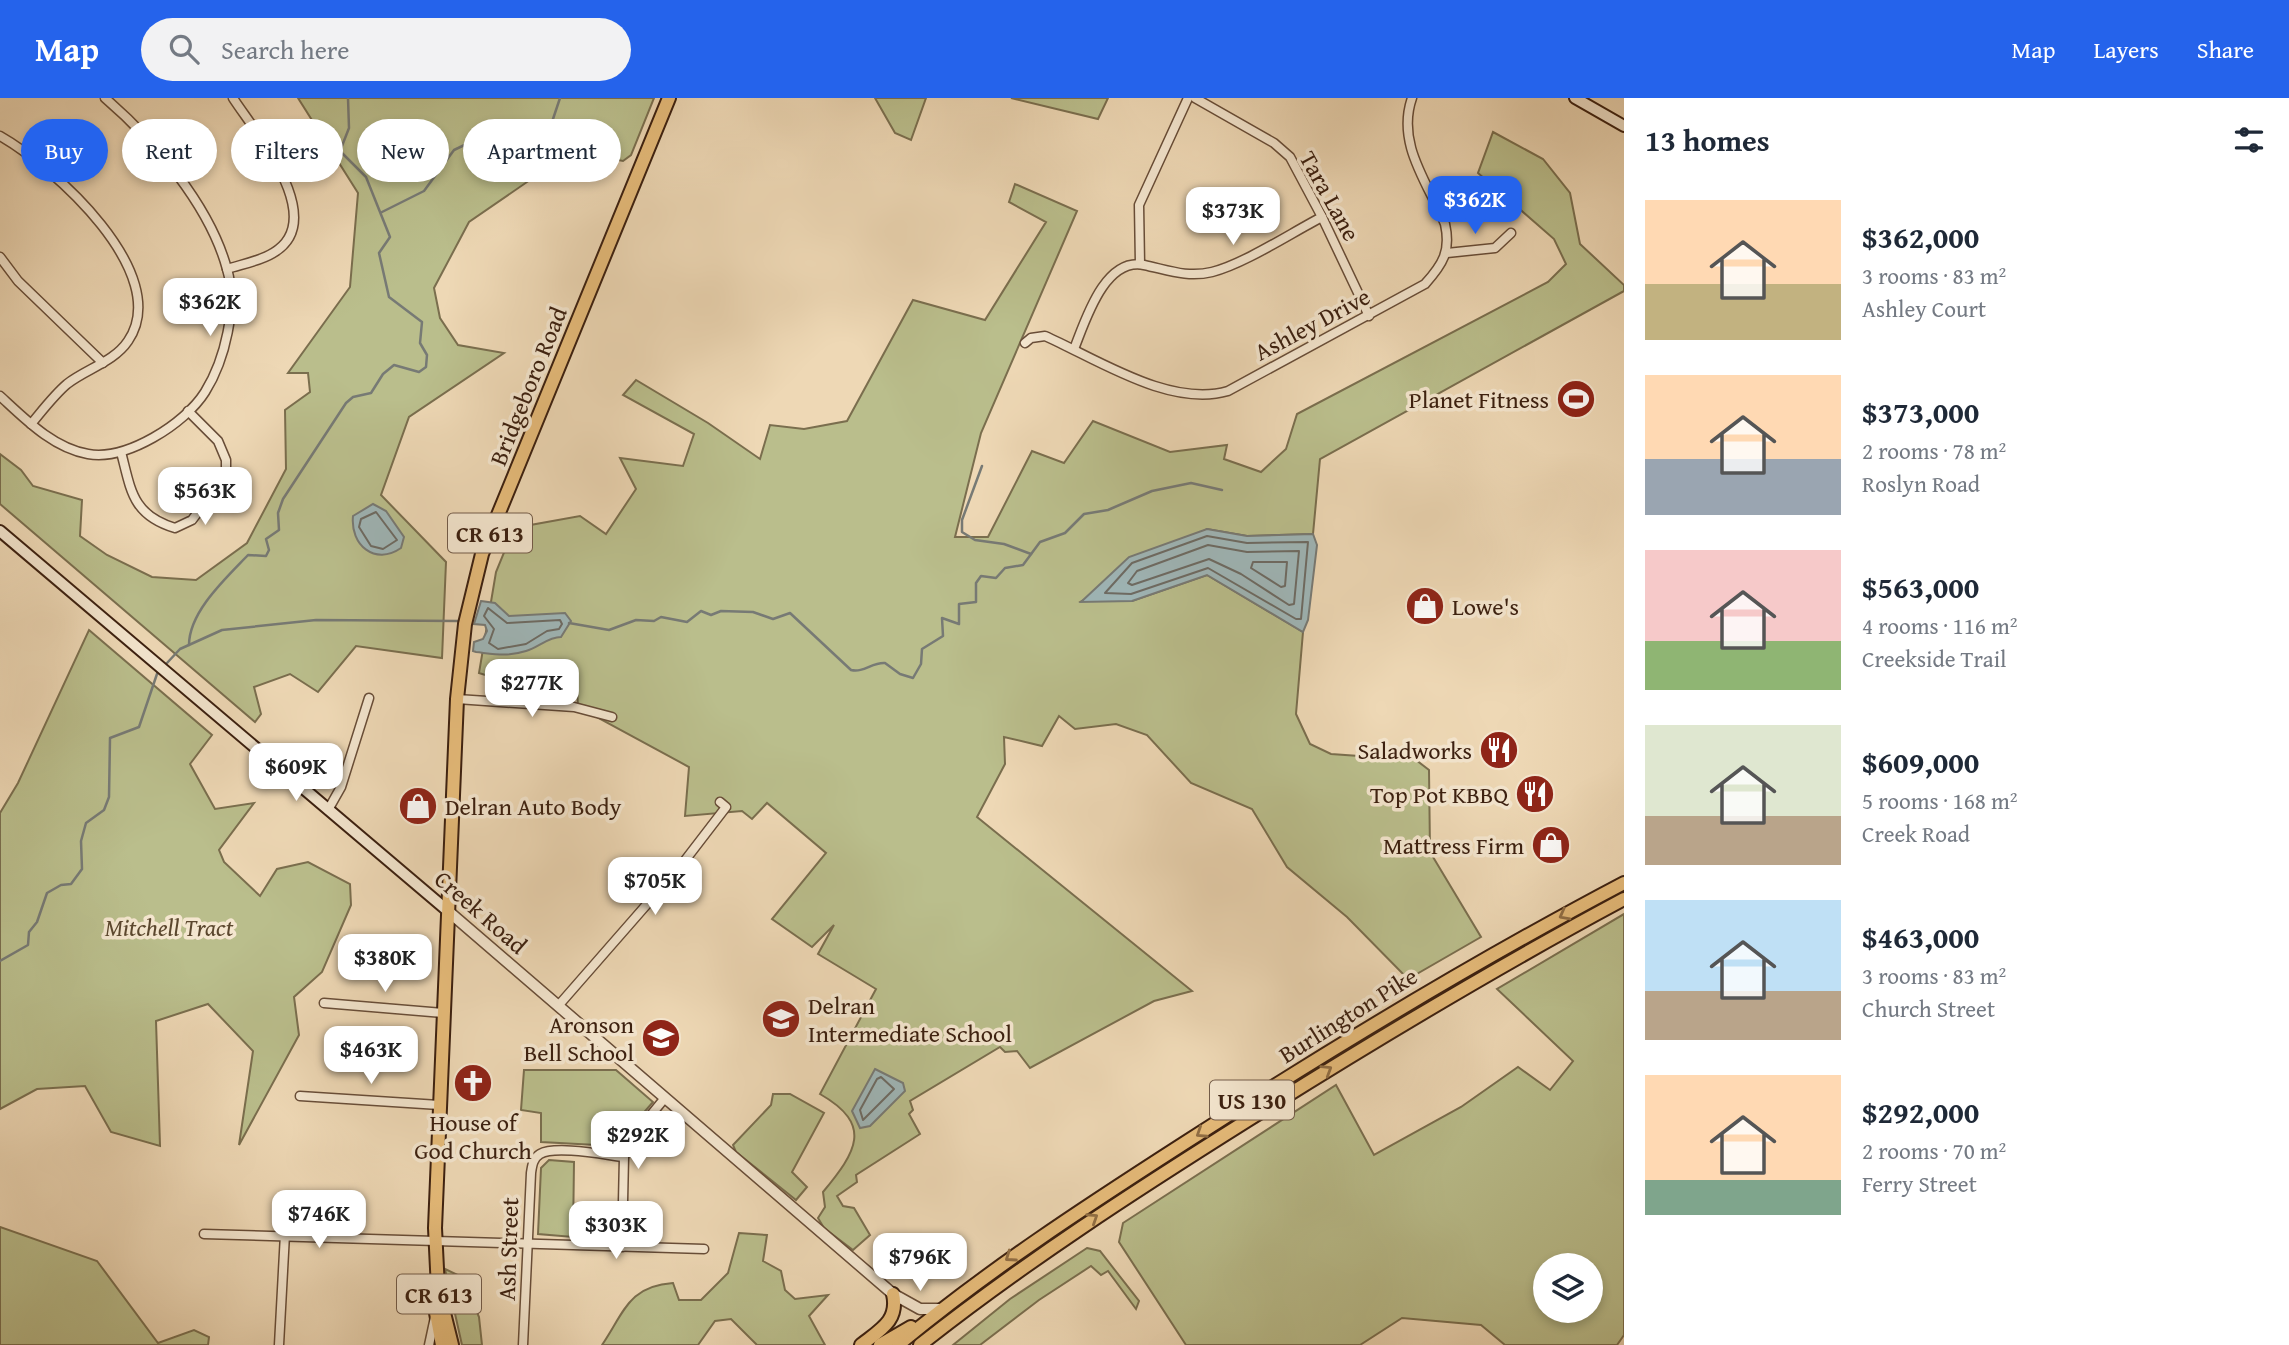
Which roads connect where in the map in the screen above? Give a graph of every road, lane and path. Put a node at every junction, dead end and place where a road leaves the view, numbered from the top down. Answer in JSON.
{"nodes":[{"id":1,"x":105,"y":98,"type":"edge"},
{"id":2,"x":233,"y":98,"type":"edge"},
{"id":3,"x":669,"y":98,"type":"edge"},
{"id":4,"x":1188,"y":98,"type":"edge"},
{"id":5,"x":1195,"y":98,"type":"edge"},
{"id":6,"x":1412,"y":98,"type":"edge"},
{"id":7,"x":1575,"y":98,"type":"edge"},
{"id":8,"x":1624,"y":126,"type":"edge"},
{"id":9,"x":0,"y":136,"type":"edge"},
{"id":10,"x":1322,"y":216,"type":"junction"},
{"id":11,"x":1511,"y":233,"type":"dead end"},
{"id":12,"x":1447,"y":253,"type":"junction"},
{"id":13,"x":0,"y":257,"type":"edge"},
{"id":14,"x":1140,"y":264,"type":"junction"},
{"id":15,"x":227,"y":269,"type":"junction"},
{"id":16,"x":1369,"y":316,"type":"junction"},
{"id":17,"x":1025,"y":343,"type":"dead end"},
{"id":18,"x":1074,"y":349,"type":"junction"},
{"id":19,"x":103,"y":363,"type":"junction"},
{"id":20,"x":0,"y":396,"type":"edge"},
{"id":21,"x":188,"y":411,"type":"junction"},
{"id":22,"x":31,"y":424,"type":"junction"},
{"id":23,"x":121,"y":452,"type":"junction"},
{"id":24,"x":0,"y":531,"type":"edge"},
{"id":25,"x":369,"y":698,"type":"dead end"},
{"id":26,"x":457,"y":699,"type":"junction"},
{"id":27,"x":612,"y":717,"type":"dead end"},
{"id":28,"x":723,"y":805,"type":"dead end"},
{"id":29,"x":328,"y":810,"type":"junction"},
{"id":30,"x":1624,"y":883,"type":"edge"},
{"id":31,"x":1624,"y":899,"type":"edge"},
{"id":32,"x":448,"y":911,"type":"junction"},
{"id":33,"x":324,"y":1003,"type":"dead end"},
{"id":34,"x":558,"y":1006,"type":"junction"},
{"id":35,"x":443,"y":1013,"type":"junction"},
{"id":36,"x":300,"y":1096,"type":"dead end"},
{"id":37,"x":664,"y":1099,"type":"junction"},
{"id":38,"x":439,"y":1105,"type":"junction"},
{"id":39,"x":624,"y":1157,"type":"junction"},
{"id":40,"x":204,"y":1234,"type":"dead end"},
{"id":41,"x":285,"y":1234,"type":"junction"},
{"id":42,"x":435,"y":1241,"type":"junction"},
{"id":43,"x":528,"y":1245,"type":"junction"},
{"id":44,"x":622,"y":1247,"type":"junction"},
{"id":45,"x":704,"y":1249,"type":"dead end"},
{"id":46,"x":893,"y":1294,"type":"junction"},
{"id":47,"x":941,"y":1309,"type":"junction"},
{"id":48,"x":435,"y":1314,"type":"junction"},
{"id":49,"x":279,"y":1345,"type":"edge"},
{"id":50,"x":429,"y":1345,"type":"edge"},
{"id":51,"x":442,"y":1345,"type":"edge"},
{"id":52,"x":452,"y":1345,"type":"edge"},
{"id":53,"x":523,"y":1345,"type":"edge"},
{"id":54,"x":860,"y":1345,"type":"edge"},
{"id":55,"x":880,"y":1345,"type":"edge"},
{"id":56,"x":898,"y":1345,"type":"edge"},
{"id":57,"x":920,"y":1345,"type":"edge"}],
"edges":[{"from":1,"to":15,"type":"street"},
{"from":2,"to":15,"type":"street"},
{"from":3,"to":26,"type":"main road","name":"Bridgeboro Road","number":"CR 613"},
{"from":4,"to":14,"type":"street"},
{"from":5,"to":10,"type":"street","name":"Tara Lane"},
{"from":6,"to":12,"type":"street"},
{"from":7,"to":8,"type":"main road"},
{"from":9,"to":19,"type":"street"},
{"from":10,"to":14,"type":"street"},
{"from":10,"to":16,"type":"street","name":"Tara Lane"},
{"from":11,"to":12,"type":"street"},
{"from":12,"to":16,"type":"street","name":"Ashley Drive"},
{"from":13,"to":19,"type":"street"},
{"from":14,"to":18,"type":"street"},
{"from":15,"to":21,"type":"street"},
{"from":16,"to":18,"type":"street","name":"Ashley Drive"},
{"from":17,"to":18,"type":"street","name":"Ashley Drive"},
{"from":19,"to":22,"type":"street"},
{"from":20,"to":22,"type":"street"},
{"from":21,"to":23,"type":"street"},
{"from":21,"to":23,"type":"street"},
{"from":22,"to":23,"type":"street"},
{"from":24,"to":29,"type":"main road","name":"Creek Road"},
{"from":25,"to":29,"type":"street"},
{"from":26,"to":27,"type":"street"},
{"from":26,"to":32,"type":"main road","number":"CR 613"},
{"from":28,"to":34,"type":"street"},
{"from":29,"to":32,"type":"main road","name":"Creek Road"},
{"from":30,"to":47,"type":"main road","name":"Burlington Pike","number":"US 130","one_way":true},
{"from":57,"to":31,"type":"main road","name":"Burlington Pike","number":"US 130","one_way":true},
{"from":32,"to":34,"type":"street","name":"Creek Road"},
{"from":32,"to":35,"type":"main road","number":"CR 613"},
{"from":33,"to":35,"type":"street"},
{"from":34,"to":37,"type":"street","name":"Creek Road"},
{"from":35,"to":38,"type":"main road","number":"CR 613"},
{"from":36,"to":38,"type":"street"},
{"from":37,"to":39,"type":"street"},
{"from":37,"to":46,"type":"street","name":"Creek Road"},
{"from":38,"to":42,"type":"main road","number":"CR 613"},
{"from":39,"to":43,"type":"street","name":"Ash Street"},
{"from":39,"to":44,"type":"street"},
{"from":40,"to":41,"type":"street"},
{"from":41,"to":42,"type":"street"},
{"from":41,"to":49,"type":"street"},
{"from":42,"to":43,"type":"street"},
{"from":42,"to":48,"type":"main road","number":"CR 613"},
{"from":42,"to":52,"type":"main road","number":"CR 613"},
{"from":43,"to":44,"type":"street"},
{"from":43,"to":53,"type":"street","name":"Ash Street"},
{"from":44,"to":45,"type":"street"},
{"from":46,"to":47,"type":"street","name":"Creek Road"},
{"from":46,"to":54,"type":"main road"},
{"from":47,"to":55,"type":"main road"},
{"from":47,"to":56,"type":"main road","name":"Burlington Pike","number":"US 130"},
{"from":48,"to":50,"type":"street"},
{"from":48,"to":51,"type":"main road","number":"CR 613"}]}
